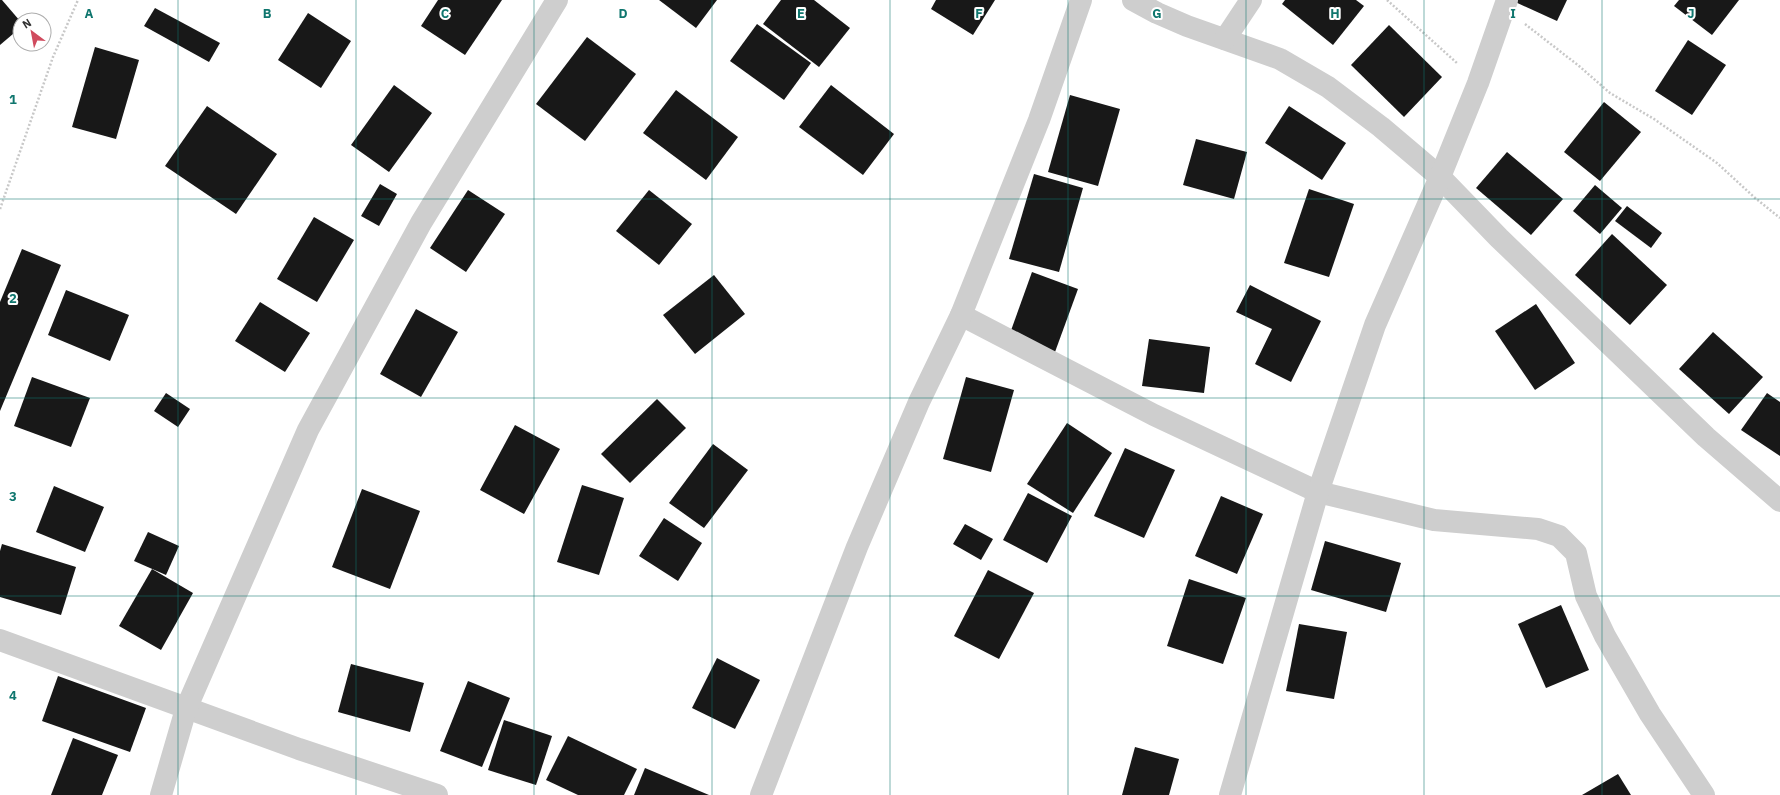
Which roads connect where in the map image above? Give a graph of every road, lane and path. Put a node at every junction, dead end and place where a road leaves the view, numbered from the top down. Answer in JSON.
{"nodes":[{"id":1,"x":78,"y":0,"type":"edge"},
{"id":2,"x":557,"y":0,"type":"edge"},
{"id":3,"x":1081,"y":0,"type":"edge"},
{"id":4,"x":1133,"y":0,"type":"edge"},
{"id":5,"x":1251,"y":0,"type":"edge"},
{"id":6,"x":1387,"y":0,"type":"edge"},
{"id":7,"x":1506,"y":4,"type":"edge"},
{"id":8,"x":1225,"y":39,"type":"junction"},
{"id":9,"x":1478,"y":83,"type":"junction"},
{"id":10,"x":1440,"y":177,"type":"junction"},
{"id":11,"x":0,"y":209,"type":"edge"},
{"id":12,"x":1780,"y":218,"type":"edge"},
{"id":13,"x":962,"y":315,"type":"junction"},
{"id":14,"x":1318,"y":492,"type":"junction"},
{"id":15,"x":1780,"y":501,"type":"edge"},
{"id":16,"x":0,"y":640,"type":"edge"},
{"id":17,"x":186,"y":709,"type":"junction"},
{"id":18,"x":161,"y":795,"type":"edge"},
{"id":19,"x":437,"y":795,"type":"edge"},
{"id":20,"x":761,"y":795,"type":"edge"},
{"id":21,"x":1230,"y":795,"type":"edge"},
{"id":22,"x":1704,"y":795,"type":"edge"}],
"edges":[{"from":1,"to":11,"type":"path"},
{"from":2,"to":17,"type":"street"},
{"from":3,"to":13,"type":"street"},
{"from":4,"to":8,"type":"street"},
{"from":5,"to":8,"type":"street"},
{"from":6,"to":9,"type":"path"},
{"from":7,"to":9,"type":"street"},
{"from":7,"to":12,"type":"path"},
{"from":8,"to":10,"type":"street"},
{"from":9,"to":10,"type":"street"},
{"from":10,"to":14,"type":"street"},
{"from":10,"to":15,"type":"street"},
{"from":13,"to":14,"type":"street"},
{"from":13,"to":20,"type":"street"},
{"from":14,"to":21,"type":"street"},
{"from":14,"to":22,"type":"street"},
{"from":16,"to":17,"type":"street"},
{"from":17,"to":18,"type":"street"},
{"from":17,"to":19,"type":"street"}]}
